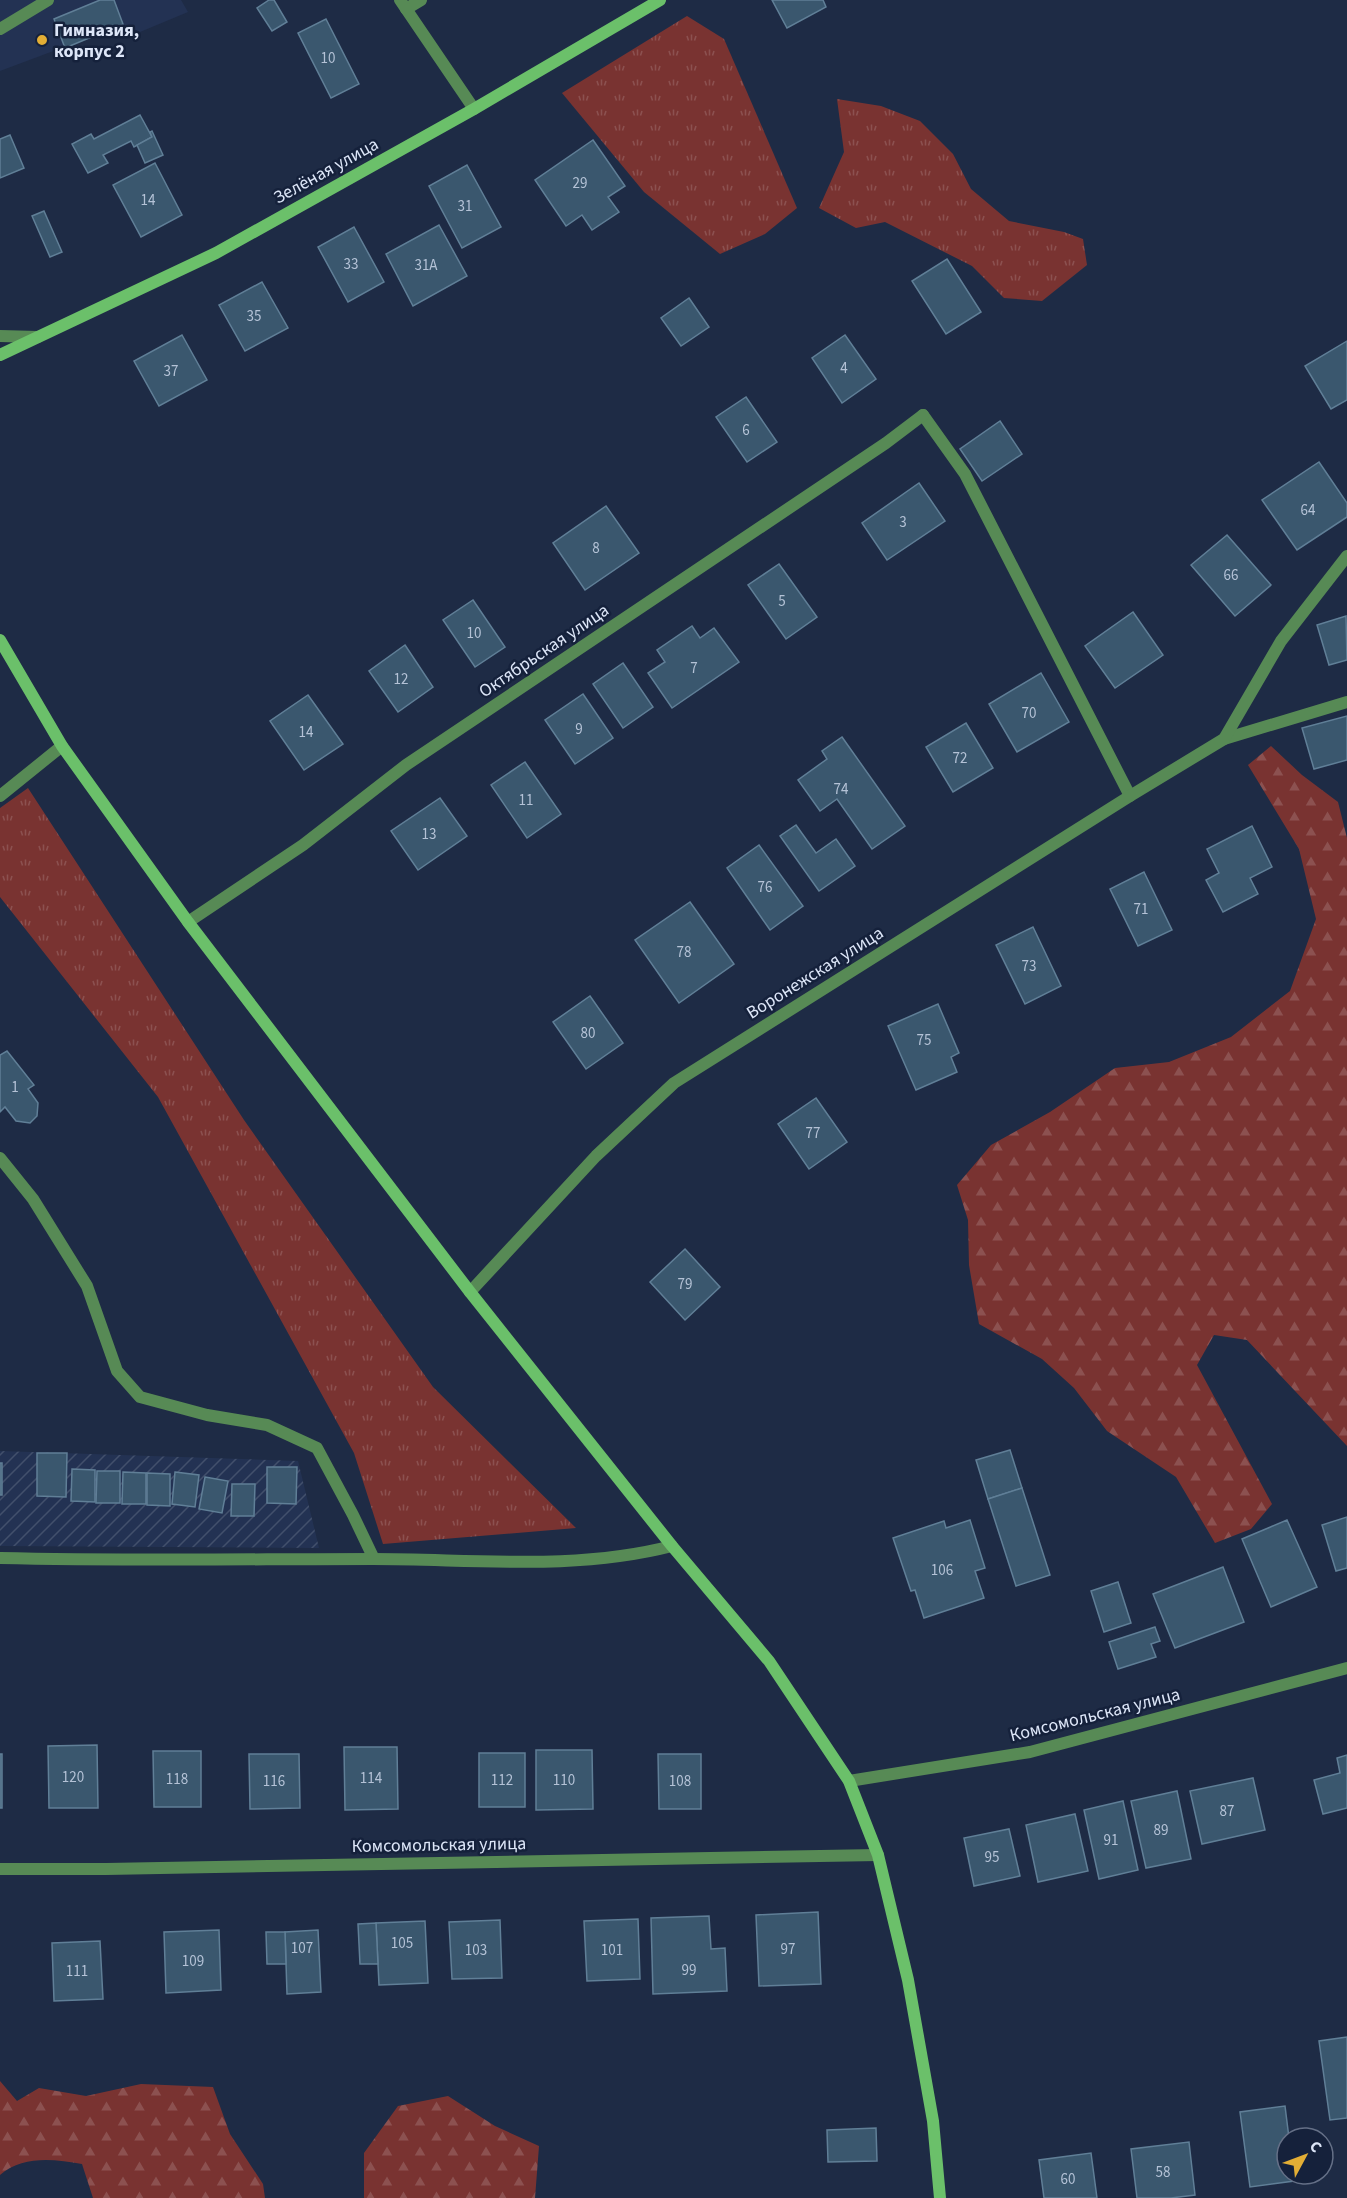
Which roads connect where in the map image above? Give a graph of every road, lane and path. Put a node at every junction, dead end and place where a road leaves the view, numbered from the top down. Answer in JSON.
{"nodes":[{"id":1,"x":48,"y":0,"type":"edge"},
{"id":2,"x":421,"y":0,"type":"edge"},
{"id":3,"x":660,"y":0,"type":"edge"},
{"id":4,"x":403,"y":4,"type":"edge"},
{"id":5,"x":0,"y":29,"type":"edge"},
{"id":6,"x":474,"y":109,"type":"junction"},
{"id":7,"x":0,"y":336,"type":"edge"},
{"id":8,"x":38,"y":337,"type":"junction"},
{"id":9,"x":0,"y":355,"type":"edge"},
{"id":10,"x":1347,"y":556,"type":"edge"},
{"id":11,"x":0,"y":640,"type":"edge"},
{"id":12,"x":1347,"y":702,"type":"edge"},
{"id":13,"x":1224,"y":738,"type":"junction"},
{"id":14,"x":62,"y":746,"type":"junction"},
{"id":15,"x":0,"y":796,"type":"edge"},
{"id":16,"x":1130,"y":796,"type":"junction"},
{"id":17,"x":188,"y":922,"type":"junction"},
{"id":18,"x":0,"y":1158,"type":"edge"},
{"id":19,"x":470,"y":1292,"type":"junction"},
{"id":20,"x":672,"y":1546,"type":"junction"},
{"id":21,"x":0,"y":1558,"type":"edge"},
{"id":22,"x":374,"y":1559,"type":"junction"},
{"id":23,"x":1347,"y":1668,"type":"edge"},
{"id":24,"x":849,"y":1781,"type":"junction"},
{"id":25,"x":878,"y":1855,"type":"junction"},
{"id":26,"x":0,"y":1869,"type":"edge"},
{"id":27,"x":940,"y":2198,"type":"edge"}],
"edges":[{"from":1,"to":5,"type":"street"},
{"from":2,"to":4,"type":"street"},
{"from":3,"to":6,"type":"street","name":"Зелёная улица"},
{"from":4,"to":6,"type":"street"},
{"from":6,"to":8,"type":"street","name":"Зелёная улица"},
{"from":7,"to":8,"type":"street"},
{"from":8,"to":9,"type":"street","name":"Зелёная улица"},
{"from":10,"to":13,"type":"street","name":"Воронежская улица"},
{"from":11,"to":14,"type":"street"},
{"from":12,"to":13,"type":"street","name":"Воронежская улица"},
{"from":13,"to":16,"type":"street","name":"Воронежская улица"},
{"from":14,"to":15,"type":"street"},
{"from":14,"to":17,"type":"street"},
{"from":16,"to":17,"type":"street","name":"Октябрьская улица"},
{"from":16,"to":19,"type":"street","name":"Воронежская улица"},
{"from":17,"to":19,"type":"street"},
{"from":18,"to":22,"type":"street"},
{"from":19,"to":20,"type":"street"},
{"from":20,"to":22,"type":"street"},
{"from":20,"to":24,"type":"street"},
{"from":21,"to":22,"type":"street"},
{"from":23,"to":24,"type":"street","name":"Комсомольская улица"},
{"from":24,"to":25,"type":"street"},
{"from":25,"to":26,"type":"street","name":"Комсомольская улица"},
{"from":25,"to":27,"type":"street"}]}
